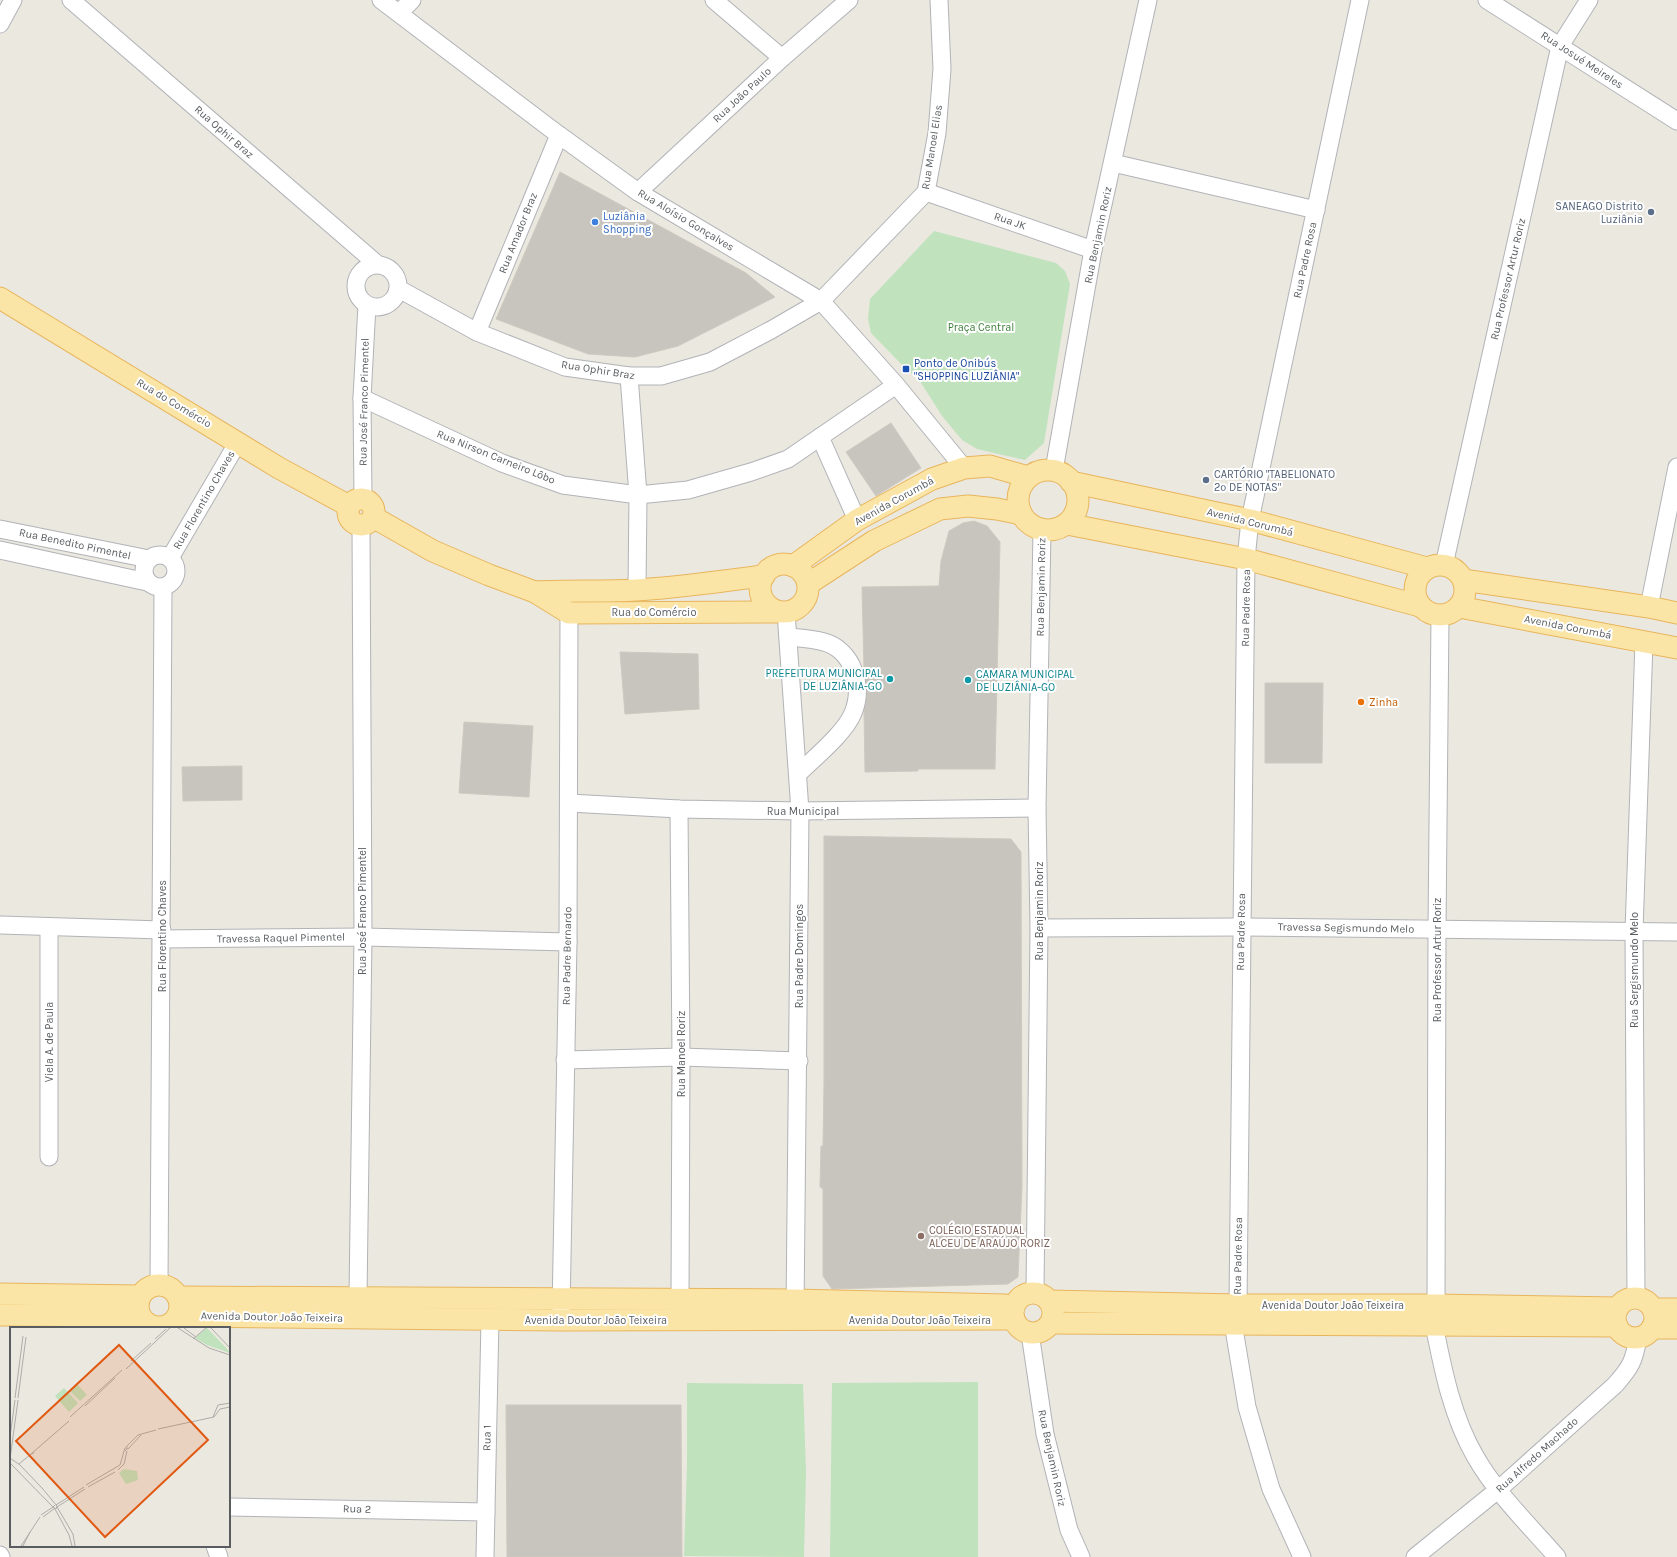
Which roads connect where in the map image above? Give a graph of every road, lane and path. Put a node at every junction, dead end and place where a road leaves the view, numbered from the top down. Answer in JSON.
{"nodes":[{"id":1,"x":13,"y":0,"type":"edge"},
{"id":2,"x":71,"y":0,"type":"edge"},
{"id":3,"x":381,"y":0,"type":"edge"},
{"id":4,"x":412,"y":0,"type":"edge"},
{"id":5,"x":714,"y":0,"type":"edge"},
{"id":6,"x":849,"y":0,"type":"edge"},
{"id":7,"x":939,"y":0,"type":"edge"},
{"id":8,"x":1148,"y":0,"type":"edge"},
{"id":9,"x":1360,"y":0,"type":"edge"},
{"id":10,"x":1487,"y":0,"type":"edge"},
{"id":11,"x":1589,"y":0,"type":"edge"},
{"id":12,"x":399,"y":13,"type":"junction"},
{"id":13,"x":0,"y":24,"type":"edge"},
{"id":14,"x":1560,"y":46,"type":"junction"},
{"id":15,"x":782,"y":58,"type":"junction"},
{"id":16,"x":1677,"y":121,"type":"edge"},
{"id":17,"x":559,"y":134,"type":"junction"},
{"id":18,"x":1113,"y":163,"type":"junction"},
{"id":19,"x":638,"y":192,"type":"junction"},
{"id":20,"x":926,"y":192,"type":"junction"},
{"id":21,"x":1316,"y":210,"type":"junction"},
{"id":22,"x":1093,"y":250,"type":"junction"},
{"id":23,"x":377,"y":264,"type":"junction"},
{"id":24,"x":399,"y":289,"type":"junction"},
{"id":25,"x":0,"y":298,"type":"edge"},
{"id":26,"x":821,"y":301,"type":"junction"},
{"id":27,"x":367,"y":305,"type":"junction"},
{"id":28,"x":477,"y":332,"type":"junction"},
{"id":29,"x":629,"y":376,"type":"junction"},
{"id":30,"x":896,"y":385,"type":"junction"},
{"id":31,"x":362,"y":398,"type":"junction"},
{"id":32,"x":820,"y":437,"type":"junction"},
{"id":33,"x":238,"y":442,"type":"junction"},
{"id":34,"x":1677,"y":467,"type":"edge"},
{"id":35,"x":964,"y":468,"type":"junction"},
{"id":36,"x":1054,"y":470,"type":"junction"},
{"id":37,"x":1028,"y":476,"type":"junction"},
{"id":38,"x":1071,"y":482,"type":"junction"},
{"id":39,"x":638,"y":494,"type":"junction"},
{"id":40,"x":356,"y":502,"type":"junction"},
{"id":41,"x":1020,"y":514,"type":"junction"},
{"id":42,"x":857,"y":520,"type":"junction"},
{"id":43,"x":1250,"y":520,"type":"junction"},
{"id":44,"x":367,"y":521,"type":"junction"},
{"id":45,"x":1067,"y":524,"type":"junction"},
{"id":46,"x":0,"y":529,"type":"edge"},
{"id":47,"x":1042,"y":530,"type":"junction"},
{"id":48,"x":0,"y":550,"type":"edge"},
{"id":49,"x":170,"y":558,"type":"junction"},
{"id":50,"x":149,"y":559,"type":"junction"},
{"id":51,"x":1246,"y":559,"type":"junction"},
{"id":52,"x":793,"y":566,"type":"junction"},
{"id":53,"x":1436,"y":567,"type":"junction"},
{"id":54,"x":764,"y":576,"type":"junction"},
{"id":55,"x":1463,"y":580,"type":"junction"},
{"id":56,"x":808,"y":584,"type":"junction"},
{"id":57,"x":155,"y":585,"type":"junction"},
{"id":58,"x":637,"y":590,"type":"junction"},
{"id":59,"x":535,"y":592,"type":"junction"},
{"id":60,"x":1420,"y":606,"type":"junction"},
{"id":61,"x":1648,"y":607,"type":"junction"},
{"id":62,"x":1450,"y":611,"type":"junction"},
{"id":63,"x":782,"y":612,"type":"junction"},
{"id":64,"x":570,"y":613,"type":"junction"},
{"id":65,"x":1677,"y":613,"type":"edge"},
{"id":66,"x":788,"y":636,"type":"junction"},
{"id":67,"x":1644,"y":642,"type":"junction"},
{"id":68,"x":1677,"y":648,"type":"edge"},
{"id":69,"x":798,"y":774,"type":"junction"},
{"id":70,"x":569,"y":803,"type":"junction"},
{"id":71,"x":1037,"y":808,"type":"junction"},
{"id":72,"x":678,"y":809,"type":"junction"},
{"id":73,"x":800,"y":811,"type":"junction"},
{"id":74,"x":0,"y":925,"type":"edge"},
{"id":75,"x":49,"y":927,"type":"junction"},
{"id":76,"x":1241,"y":927,"type":"junction"},
{"id":77,"x":1040,"y":928,"type":"junction"},
{"id":78,"x":1437,"y":930,"type":"junction"},
{"id":79,"x":1634,"y":931,"type":"junction"},
{"id":80,"x":1677,"y":932,"type":"edge"},
{"id":81,"x":162,"y":935,"type":"junction"},
{"id":82,"x":362,"y":937,"type":"junction"},
{"id":83,"x":568,"y":942,"type":"junction"},
{"id":84,"x":682,"y":1057,"type":"junction"},
{"id":85,"x":566,"y":1060,"type":"junction"},
{"id":86,"x":799,"y":1062,"type":"junction"},
{"id":87,"x":49,"y":1158,"type":"dead end"},
{"id":88,"x":159,"y":1285,"type":"junction"},
{"id":89,"x":0,"y":1294,"type":"edge"},
{"id":90,"x":358,"y":1297,"type":"junction"},
{"id":91,"x":1042,"y":1297,"type":"junction"},
{"id":92,"x":561,"y":1298,"type":"junction"},
{"id":93,"x":1636,"y":1298,"type":"junction"},
{"id":94,"x":680,"y":1299,"type":"junction"},
{"id":95,"x":794,"y":1300,"type":"junction"},
{"id":96,"x":1436,"y":1305,"type":"junction"},
{"id":97,"x":140,"y":1306,"type":"junction"},
{"id":98,"x":1677,"y":1309,"type":"edge"},
{"id":99,"x":1014,"y":1312,"type":"junction"},
{"id":100,"x":1236,"y":1314,"type":"junction"},
{"id":101,"x":0,"y":1315,"type":"edge"},
{"id":102,"x":170,"y":1317,"type":"edge"},
{"id":103,"x":1617,"y":1317,"type":"junction"},
{"id":104,"x":490,"y":1320,"type":"junction"},
{"id":105,"x":561,"y":1320,"type":"junction"},
{"id":106,"x":796,"y":1321,"type":"junction"},
{"id":107,"x":1051,"y":1323,"type":"junction"},
{"id":108,"x":1434,"y":1325,"type":"junction"},
{"id":109,"x":1648,"y":1325,"type":"junction"},
{"id":110,"x":1677,"y":1328,"type":"edge"},
{"id":111,"x":1030,"y":1333,"type":"junction"},
{"id":112,"x":1499,"y":1489,"type":"junction"},
{"id":113,"x":230,"y":1507,"type":"edge"},
{"id":114,"x":486,"y":1512,"type":"junction"},
{"id":115,"x":215,"y":1547,"type":"edge"},
{"id":116,"x":219,"y":1557,"type":"edge"},
{"id":117,"x":485,"y":1557,"type":"edge"},
{"id":118,"x":1081,"y":1557,"type":"edge"},
{"id":119,"x":1302,"y":1557,"type":"edge"},
{"id":120,"x":1415,"y":1557,"type":"edge"},
{"id":121,"x":1557,"y":1557,"type":"edge"}],
"edges":[{"from":1,"to":13,"type":"street"},
{"from":2,"to":23,"type":"street","name":"Rua Ophir Braz"},
{"from":3,"to":12,"type":"street","name":"Rua Aloísio Gonçalves"},
{"from":4,"to":12,"type":"street"},
{"from":5,"to":15,"type":"street"},
{"from":6,"to":15,"type":"street","name":"Rua João Paulo"},
{"from":7,"to":20,"type":"street","name":"Rua Manoel Elias"},
{"from":8,"to":18,"type":"street","name":"Rua Benjamin Roriz"},
{"from":9,"to":21,"type":"street","name":"Rua Padre Rosa"},
{"from":10,"to":14,"type":"street","name":"Rua Josué Meireles"},
{"from":11,"to":14,"type":"street","name":"Rua Professor Artur Roriz"},
{"from":12,"to":17,"type":"street","name":"Rua Aloísio Gonçalves"},
{"from":14,"to":16,"type":"street","name":"Rua Josué Meireles"},
{"from":14,"to":53,"type":"street","name":"Rua Professor Artur Roriz"},
{"from":15,"to":19,"type":"street","name":"Rua João Paulo"},
{"from":17,"to":19,"type":"street","name":"Rua Aloísio Gonçalves"},
{"from":17,"to":28,"type":"street","name":"Rua Amador Braz"},
{"from":18,"to":21,"type":"street"},
{"from":18,"to":22,"type":"street","name":"Rua Benjamin Roriz"},
{"from":19,"to":26,"type":"street","name":"Rua Aloísio Gonçalves"},
{"from":20,"to":22,"type":"street","name":"Rua JK"},
{"from":20,"to":26,"type":"street","name":"Rua Manoel Elias"},
{"from":21,"to":43,"type":"street","name":"Rua Padre Rosa"},
{"from":22,"to":36,"type":"street","name":"Rua Benjamin Roriz"},
{"from":23,"to":24,"type":"street"},
{"from":23,"to":27,"type":"street"},
{"from":24,"to":27,"type":"street"},
{"from":24,"to":28,"type":"street","name":"Rua Ophir Braz"},
{"from":25,"to":33,"type":"main road","name":"Rua do Comércio"},
{"from":26,"to":29,"type":"street","name":"Rua Ophir Braz"},
{"from":26,"to":30,"type":"street","name":"Rua Aloísio Gonçalves"},
{"from":27,"to":31,"type":"street","name":"Rua José Franco Pimentel"},
{"from":28,"to":29,"type":"street","name":"Rua Ophir Braz"},
{"from":29,"to":39,"type":"street"},
{"from":30,"to":32,"type":"street","name":"Rua Nirson Carneiro Lôbo"},
{"from":30,"to":35,"type":"street","name":"Rua Aloísio Gonçalves"},
{"from":31,"to":39,"type":"street","name":"Rua Nirson Carneiro Lôbo"},
{"from":31,"to":40,"type":"street","name":"Rua José Franco Pimentel"},
{"from":32,"to":39,"type":"street","name":"Rua Nirson Carneiro Lôbo"},
{"from":32,"to":42,"type":"street"},
{"from":33,"to":40,"type":"main road","name":"Rua do Comércio"},
{"from":33,"to":49,"type":"street","name":"Rua Florentino Chaves"},
{"from":34,"to":61,"type":"street"},
{"from":35,"to":37,"type":"main road","name":"Avenida Corumbá"},
{"from":35,"to":42,"type":"main road","name":"Avenida Corumbá"},
{"from":36,"to":37,"type":"main road"},
{"from":36,"to":38,"type":"main road","name":"Avenida Corumbá"},
{"from":37,"to":41,"type":"main road"},
{"from":38,"to":43,"type":"main road","name":"Avenida Corumbá"},
{"from":38,"to":45,"type":"main road"},
{"from":39,"to":58,"type":"street"},
{"from":40,"to":44,"type":"main road"},
{"from":41,"to":47,"type":"main road"},
{"from":41,"to":56,"type":"main road"},
{"from":42,"to":52,"type":"main road","name":"Avenida Corumbá"},
{"from":43,"to":51,"type":"street","name":"Rua Padre Rosa"},
{"from":43,"to":53,"type":"main road","name":"Avenida Corumbá"},
{"from":44,"to":59,"type":"main road","name":"Rua do Comércio"},
{"from":44,"to":82,"type":"street","name":"Rua José Franco Pimentel"},
{"from":45,"to":47,"type":"main road","name":"Avenida Corumbá"},
{"from":45,"to":51,"type":"main road","name":"Avenida Corumbá"},
{"from":46,"to":50,"type":"street","name":"Rua Benedito Pimentel"},
{"from":47,"to":71,"type":"street","name":"Rua Benjamin Roriz"},
{"from":48,"to":57,"type":"street","name":"Rua Benedito Pimentel"},
{"from":49,"to":50,"type":"street"},
{"from":49,"to":57,"type":"street"},
{"from":50,"to":57,"type":"street"},
{"from":51,"to":60,"type":"main road","name":"Avenida Corumbá"},
{"from":51,"to":76,"type":"street","name":"Rua Padre Rosa"},
{"from":52,"to":54,"type":"main road"},
{"from":52,"to":56,"type":"main road"},
{"from":53,"to":55,"type":"main road","name":"Avenida Corumbá"},
{"from":53,"to":60,"type":"main road"},
{"from":54,"to":58,"type":"main road","name":"Rua do Comércio"},
{"from":54,"to":63,"type":"main road"},
{"from":55,"to":61,"type":"main road"},
{"from":55,"to":62,"type":"main road"},
{"from":56,"to":63,"type":"main road"},
{"from":57,"to":81,"type":"street","name":"Rua Florentino Chaves"},
{"from":58,"to":59,"type":"main road","name":"Rua do Comércio"},
{"from":59,"to":64,"type":"main road","name":"Rua do Comércio"},
{"from":60,"to":62,"type":"main road","name":"Avenida Corumbá"},
{"from":61,"to":65,"type":"main road"},
{"from":62,"to":67,"type":"main road","name":"Avenida Corumbá"},
{"from":62,"to":78,"type":"street","name":"Rua Professor Artur Roriz"},
{"from":63,"to":64,"type":"main road","name":"Rua do Comércio"},
{"from":63,"to":66,"type":"street","name":"Rua Padre Domingos"},
{"from":64,"to":70,"type":"street","name":"Rua Padre Bernardo"},
{"from":66,"to":69,"type":"street","name":"Rua Padre Domingos"},
{"from":66,"to":69,"type":"street"},
{"from":67,"to":68,"type":"main road","name":"Avenida Corumbá"},
{"from":67,"to":79,"type":"street","name":"Rua Sergismundo Melo"},
{"from":69,"to":73,"type":"street","name":"Rua Padre Domingos"},
{"from":70,"to":72,"type":"street","name":"Rua Municipal"},
{"from":70,"to":83,"type":"street","name":"Rua Padre Bernardo"},
{"from":71,"to":73,"type":"street","name":"Rua Municipal"},
{"from":71,"to":77,"type":"street","name":"Rua Benjamin Roriz"},
{"from":72,"to":73,"type":"street","name":"Rua Municipal"},
{"from":72,"to":84,"type":"street","name":"Rua Manoel Roriz"},
{"from":73,"to":86,"type":"street","name":"Rua Padre Domingos"},
{"from":74,"to":75,"type":"street","name":"Travessa Raquel Pimentel"},
{"from":75,"to":81,"type":"street","name":"Travessa Raquel Pimentel"},
{"from":75,"to":87,"type":"street","name":"Viela A. de Paula"},
{"from":76,"to":77,"type":"street","name":"Travessa Segismundo Melo"},
{"from":76,"to":78,"type":"street","name":"Travessa Segismundo Melo"},
{"from":76,"to":100,"type":"street","name":"Rua Padre Rosa"},
{"from":77,"to":91,"type":"street","name":"Rua Benjamin Roriz"},
{"from":78,"to":79,"type":"street","name":"Travessa Segismundo Melo"},
{"from":78,"to":96,"type":"street","name":"Rua Professor Artur Roriz"},
{"from":79,"to":80,"type":"street","name":"Travessa Segismundo Melo"},
{"from":79,"to":93,"type":"street","name":"Rua Sergismundo Melo"},
{"from":81,"to":82,"type":"street","name":"Travessa Raquel Pimentel"},
{"from":81,"to":88,"type":"street","name":"Rua Florentino Chaves"},
{"from":82,"to":83,"type":"street","name":"Travessa Raquel Pimentel"},
{"from":82,"to":90,"type":"street","name":"Rua José Franco Pimentel"},
{"from":83,"to":85,"type":"street","name":"Rua Padre Bernardo"},
{"from":84,"to":85,"type":"street"},
{"from":84,"to":86,"type":"street"},
{"from":84,"to":94,"type":"street","name":"Rua Manoel Roriz"},
{"from":85,"to":92,"type":"street","name":"Rua Padre Bernardo"},
{"from":86,"to":95,"type":"street","name":"Rua Padre Domingos"},
{"from":88,"to":97,"type":"main road"},
{"from":88,"to":102,"type":"main road"},
{"from":89,"to":97,"type":"main road"},
{"from":90,"to":92,"type":"main road","name":"Avenida Doutor João Teixeira"},
{"from":90,"to":102,"type":"main road","name":"Avenida Doutor João Teixeira"},
{"from":91,"to":99,"type":"main road"},
{"from":91,"to":100,"type":"main road","name":"Avenida Doutor João Teixeira"},
{"from":91,"to":107,"type":"main road"},
{"from":92,"to":94,"type":"main road","name":"Avenida Doutor João Teixeira"},
{"from":92,"to":105,"type":"street","name":"Rua Padre Bernardo"},
{"from":93,"to":103,"type":"main road"},
{"from":93,"to":109,"type":"main road"},
{"from":94,"to":95,"type":"main road","name":"Avenida Doutor João Teixeira"},
{"from":95,"to":99,"type":"main road","name":"Avenida Doutor João Teixeira"},
{"from":95,"to":106,"type":"street","name":"Rua Padre Domingos"},
{"from":96,"to":100,"type":"main road","name":"Avenida Doutor João Teixeira"},
{"from":96,"to":103,"type":"main road","name":"Avenida Doutor João Teixeira"},
{"from":97,"to":101,"type":"main road"},
{"from":97,"to":102,"type":"main road"},
{"from":98,"to":109,"type":"main road"},
{"from":99,"to":106,"type":"main road","name":"Avenida Doutor João Teixeira"},
{"from":99,"to":111,"type":"main road"},
{"from":100,"to":107,"type":"main road","name":"Avenida Doutor João Teixeira"},
{"from":100,"to":108,"type":"main road","name":"Avenida Doutor João Teixeira"},
{"from":100,"to":119,"type":"street","name":"Rua Padre Rosa"},
{"from":102,"to":104,"type":"main road","name":"Avenida Doutor João Teixeira"},
{"from":103,"to":108,"type":"main road","name":"Avenida Doutor João Teixeira"},
{"from":103,"to":109,"type":"main road"},
{"from":104,"to":105,"type":"main road","name":"Avenida Doutor João Teixeira"},
{"from":104,"to":114,"type":"street","name":"Rua 1"},
{"from":105,"to":106,"type":"main road","name":"Avenida Doutor João Teixeira"},
{"from":107,"to":111,"type":"main road"},
{"from":108,"to":112,"type":"street"},
{"from":109,"to":110,"type":"main road"},
{"from":109,"to":112,"type":"street","name":"Rua Alfredo Machado"},
{"from":111,"to":118,"type":"street","name":"Rua Benjamin Roriz"},
{"from":112,"to":120,"type":"street","name":"Rua Alfredo Machado"},
{"from":112,"to":121,"type":"street"},
{"from":113,"to":114,"type":"street","name":"Rua 2"},
{"from":114,"to":117,"type":"street","name":"Rua 1"},
{"from":115,"to":116,"type":"street"}]}
